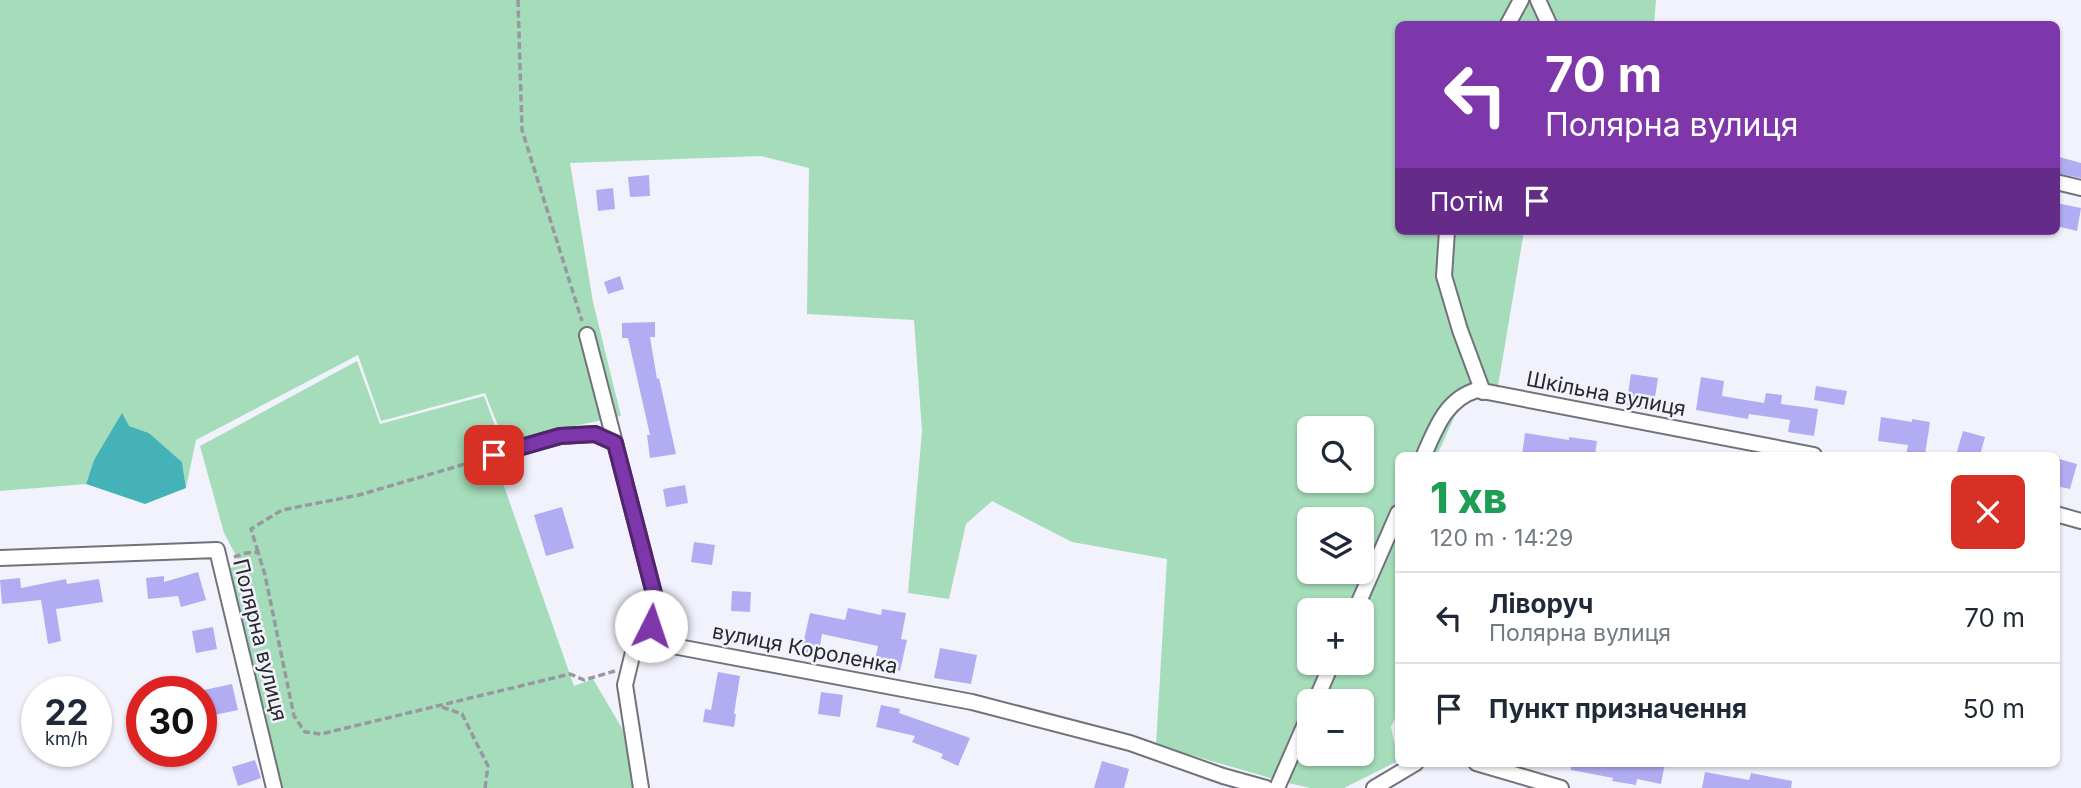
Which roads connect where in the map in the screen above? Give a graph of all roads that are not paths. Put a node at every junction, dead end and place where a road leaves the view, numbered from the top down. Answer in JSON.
{"nodes":[{"id":1,"x":1521,"y":0,"type":"edge"},
{"id":2,"x":1538,"y":0,"type":"edge"},
{"id":3,"x":1510,"y":21,"type":"edge"},
{"id":4,"x":1548,"y":21,"type":"edge"},
{"id":5,"x":2060,"y":183,"type":"edge"},
{"id":6,"x":2081,"y":188,"type":"edge"},
{"id":7,"x":1447,"y":235,"type":"edge"},
{"id":8,"x":587,"y":335,"type":"road end"},
{"id":9,"x":1483,"y":392,"type":"junction"},
{"id":10,"x":615,"y":443,"type":"junction"},
{"id":11,"x":1425,"y":452,"type":"edge"},
{"id":12,"x":1798,"y":452,"type":"edge"},
{"id":13,"x":494,"y":455,"type":"road end"},
{"id":14,"x":2060,"y":515,"type":"edge"},
{"id":15,"x":1395,"y":520,"type":"edge"},
{"id":16,"x":2081,"y":521,"type":"edge"},
{"id":17,"x":0,"y":558,"type":"edge"},
{"id":18,"x":1361,"y":598,"type":"edge"},
{"id":19,"x":639,"y":650,"type":"junction"},
{"id":20,"x":1297,"y":742,"type":"edge"},
{"id":21,"x":1409,"y":767,"type":"edge"},
{"id":22,"x":1490,"y":767,"type":"edge"},
{"id":23,"x":1223,"y":782,"type":"edge"},
{"id":24,"x":274,"y":788,"type":"edge"},
{"id":25,"x":641,"y":788,"type":"edge"},
{"id":26,"x":1266,"y":788,"type":"edge"},
{"id":27,"x":1277,"y":788,"type":"edge"},
{"id":28,"x":1374,"y":788,"type":"edge"},
{"id":29,"x":1561,"y":788,"type":"edge"}],
"edges":[{"from":1,"to":3,"type":"street"},
{"from":2,"to":4,"type":"street"},
{"from":5,"to":6,"type":"street"},
{"from":7,"to":9,"type":"street"},
{"from":8,"to":10,"type":"street"},
{"from":9,"to":11,"type":"street"},
{"from":9,"to":12,"type":"street","name":"Шкільна вулиця"},
{"from":10,"to":13,"type":"street"},
{"from":10,"to":19,"type":"street"},
{"from":14,"to":16,"type":"street"},
{"from":15,"to":18,"type":"street"},
{"from":17,"to":24,"type":"street","name":"Полярна вулиця"},
{"from":19,"to":23,"type":"street","name":"вулиця Короленка"},
{"from":19,"to":25,"type":"street"},
{"from":20,"to":27,"type":"street"},
{"from":21,"to":28,"type":"street"},
{"from":22,"to":29,"type":"street"},
{"from":23,"to":26,"type":"street","name":"вулиця Короленка"}]}
